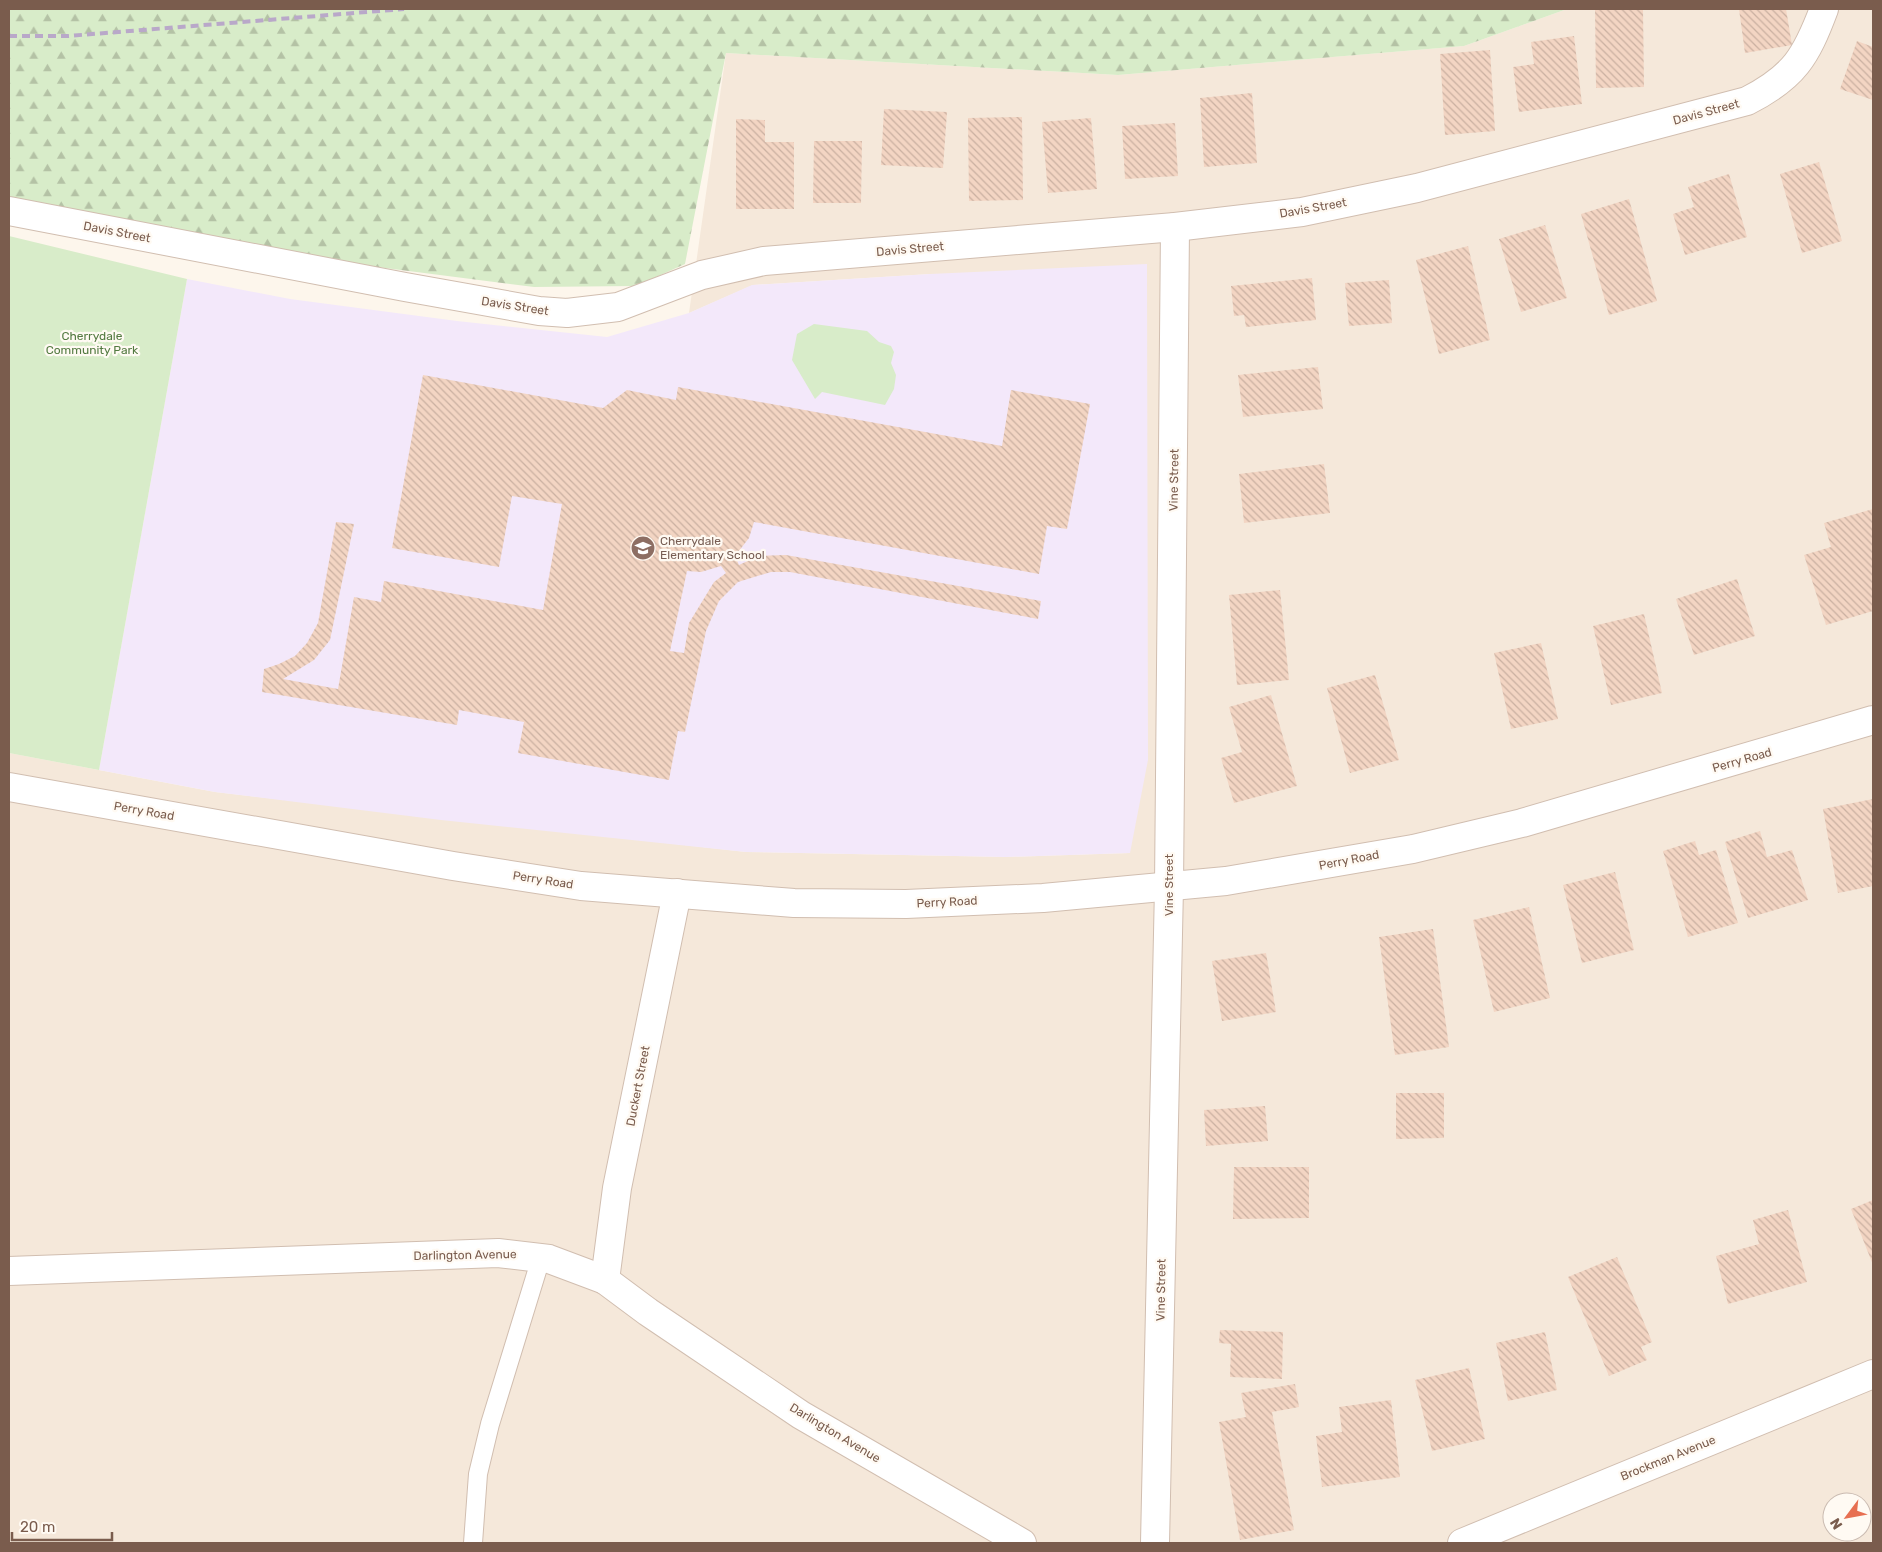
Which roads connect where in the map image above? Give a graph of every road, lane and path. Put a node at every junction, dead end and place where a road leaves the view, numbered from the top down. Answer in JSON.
{"nodes":[{"id":1,"x":1824,"y":9,"type":"edge"},
{"id":2,"x":9,"y":211,"type":"edge"},
{"id":3,"x":1175,"y":228,"type":"junction"},
{"id":4,"x":1873,"y":720,"type":"edge"},
{"id":5,"x":9,"y":787,"type":"edge"},
{"id":6,"x":1169,"y":887,"type":"junction"},
{"id":7,"x":677,"y":893,"type":"junction"},
{"id":8,"x":541,"y":1258,"type":"junction"},
{"id":9,"x":9,"y":1271,"type":"edge"},
{"id":10,"x":605,"y":1280,"type":"junction"},
{"id":11,"x":1873,"y":1374,"type":"edge"},
{"id":12,"x":473,"y":1543,"type":"edge"},
{"id":13,"x":1022,"y":1543,"type":"edge"},
{"id":14,"x":1155,"y":1543,"type":"edge"},
{"id":15,"x":1462,"y":1543,"type":"edge"}],
"edges":[{"from":1,"to":3,"type":"street","name":"Davis Street"},
{"from":2,"to":3,"type":"street","name":"Davis Street"},
{"from":3,"to":6,"type":"street","name":"Vine Street"},
{"from":4,"to":6,"type":"street","name":"Perry Road"},
{"from":5,"to":7,"type":"street","name":"Perry Road"},
{"from":6,"to":7,"type":"street","name":"Perry Road"},
{"from":6,"to":14,"type":"street","name":"Vine Street"},
{"from":7,"to":10,"type":"street","name":"Duckert Street"},
{"from":8,"to":9,"type":"street","name":"Darlington Avenue"},
{"from":8,"to":10,"type":"street","name":"Darlington Avenue"},
{"from":8,"to":12,"type":"lane"},
{"from":10,"to":13,"type":"street","name":"Darlington Avenue"},
{"from":11,"to":15,"type":"street","name":"Brockman Avenue"}]}
